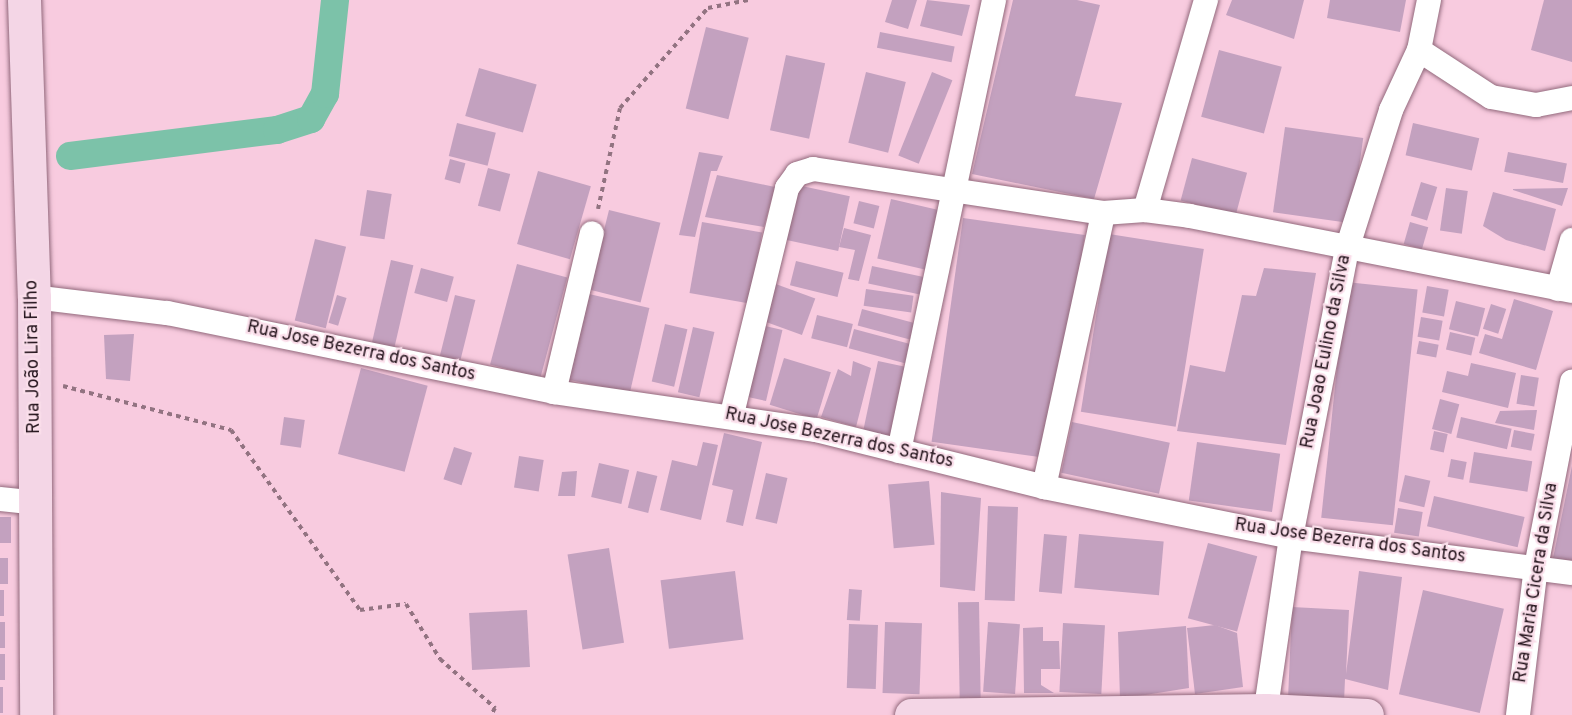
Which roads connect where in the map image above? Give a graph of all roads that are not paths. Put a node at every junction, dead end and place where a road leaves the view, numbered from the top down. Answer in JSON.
{"nodes":[{"id":1,"x":24,"y":0,"type":"edge"},
{"id":2,"x":994,"y":0,"type":"edge"},
{"id":3,"x":1206,"y":0,"type":"edge"},
{"id":4,"x":1429,"y":0,"type":"edge"},
{"id":5,"x":1419,"y":50,"type":"junction"},
{"id":6,"x":1572,"y":98,"type":"edge"},
{"id":7,"x":952,"y":192,"type":"junction"},
{"id":8,"x":1145,"y":210,"type":"junction"},
{"id":9,"x":1103,"y":213,"type":"junction"},
{"id":10,"x":592,"y":233,"type":"road end"},
{"id":11,"x":1572,"y":240,"type":"edge"},
{"id":12,"x":1347,"y":249,"type":"junction"},
{"id":13,"x":1565,"y":290,"type":"edge"},
{"id":14,"x":34,"y":297,"type":"junction"},
{"id":15,"x":1572,"y":381,"type":"edge"},
{"id":16,"x":554,"y":392,"type":"junction"},
{"id":17,"x":732,"y":414,"type":"junction"},
{"id":18,"x":899,"y":451,"type":"junction"},
{"id":19,"x":1044,"y":487,"type":"junction"},
{"id":20,"x":0,"y":499,"type":"edge"},
{"id":21,"x":36,"y":503,"type":"junction"},
{"id":22,"x":1291,"y":537,"type":"junction"},
{"id":23,"x":1536,"y":567,"type":"junction"},
{"id":24,"x":1572,"y":573,"type":"edge"},
{"id":25,"x":1265,"y":713,"type":"edge"},
{"id":26,"x":36,"y":715,"type":"edge"},
{"id":27,"x":911,"y":715,"type":"edge"},
{"id":28,"x":960,"y":715,"type":"edge"},
{"id":29,"x":1366,"y":715,"type":"edge"},
{"id":30,"x":1518,"y":715,"type":"edge"}],
"edges":[{"from":1,"to":14,"type":"main road","name":"Rua João Lira Filho"},
{"from":2,"to":7,"type":"street"},
{"from":3,"to":8,"type":"street"},
{"from":4,"to":5,"type":"street","name":"Rua Joao Eulino da Silva"},
{"from":5,"to":6,"type":"street"},
{"from":5,"to":12,"type":"street","name":"Rua Joao Eulino da Silva"},
{"from":7,"to":9,"type":"street"},
{"from":7,"to":17,"type":"street"},
{"from":7,"to":18,"type":"street"},
{"from":8,"to":9,"type":"street"},
{"from":8,"to":12,"type":"street"},
{"from":9,"to":19,"type":"street"},
{"from":10,"to":16,"type":"street"},
{"from":11,"to":13,"type":"street"},
{"from":12,"to":13,"type":"street"},
{"from":12,"to":22,"type":"street","name":"Rua Joao Eulino da Silva"},
{"from":14,"to":16,"type":"street","name":"Rua Jose Bezerra dos Santos"},
{"from":14,"to":21,"type":"main road","name":"Rua João Lira Filho"},
{"from":15,"to":23,"type":"street","name":"Rua Maria Cicera da Silva"},
{"from":16,"to":17,"type":"street","name":"Rua Jose Bezerra dos Santos"},
{"from":17,"to":18,"type":"street","name":"Rua Jose Bezerra dos Santos"},
{"from":18,"to":19,"type":"street","name":"Rua Jose Bezerra dos Santos"},
{"from":19,"to":22,"type":"street","name":"Rua Jose Bezerra dos Santos"},
{"from":20,"to":21,"type":"street"},
{"from":21,"to":26,"type":"main road","name":"Rua João Lira Filho"},
{"from":22,"to":23,"type":"street","name":"Rua Jose Bezerra dos Santos"},
{"from":22,"to":25,"type":"street","name":"Rua Joao Eulino da Silva"},
{"from":23,"to":24,"type":"street","name":"Rua Jose Bezerra dos Santos"},
{"from":23,"to":30,"type":"street","name":"Rua Maria Cicera da Silva"},
{"from":25,"to":28,"type":"main road"},
{"from":25,"to":29,"type":"main road"},
{"from":27,"to":28,"type":"main road"}]}
